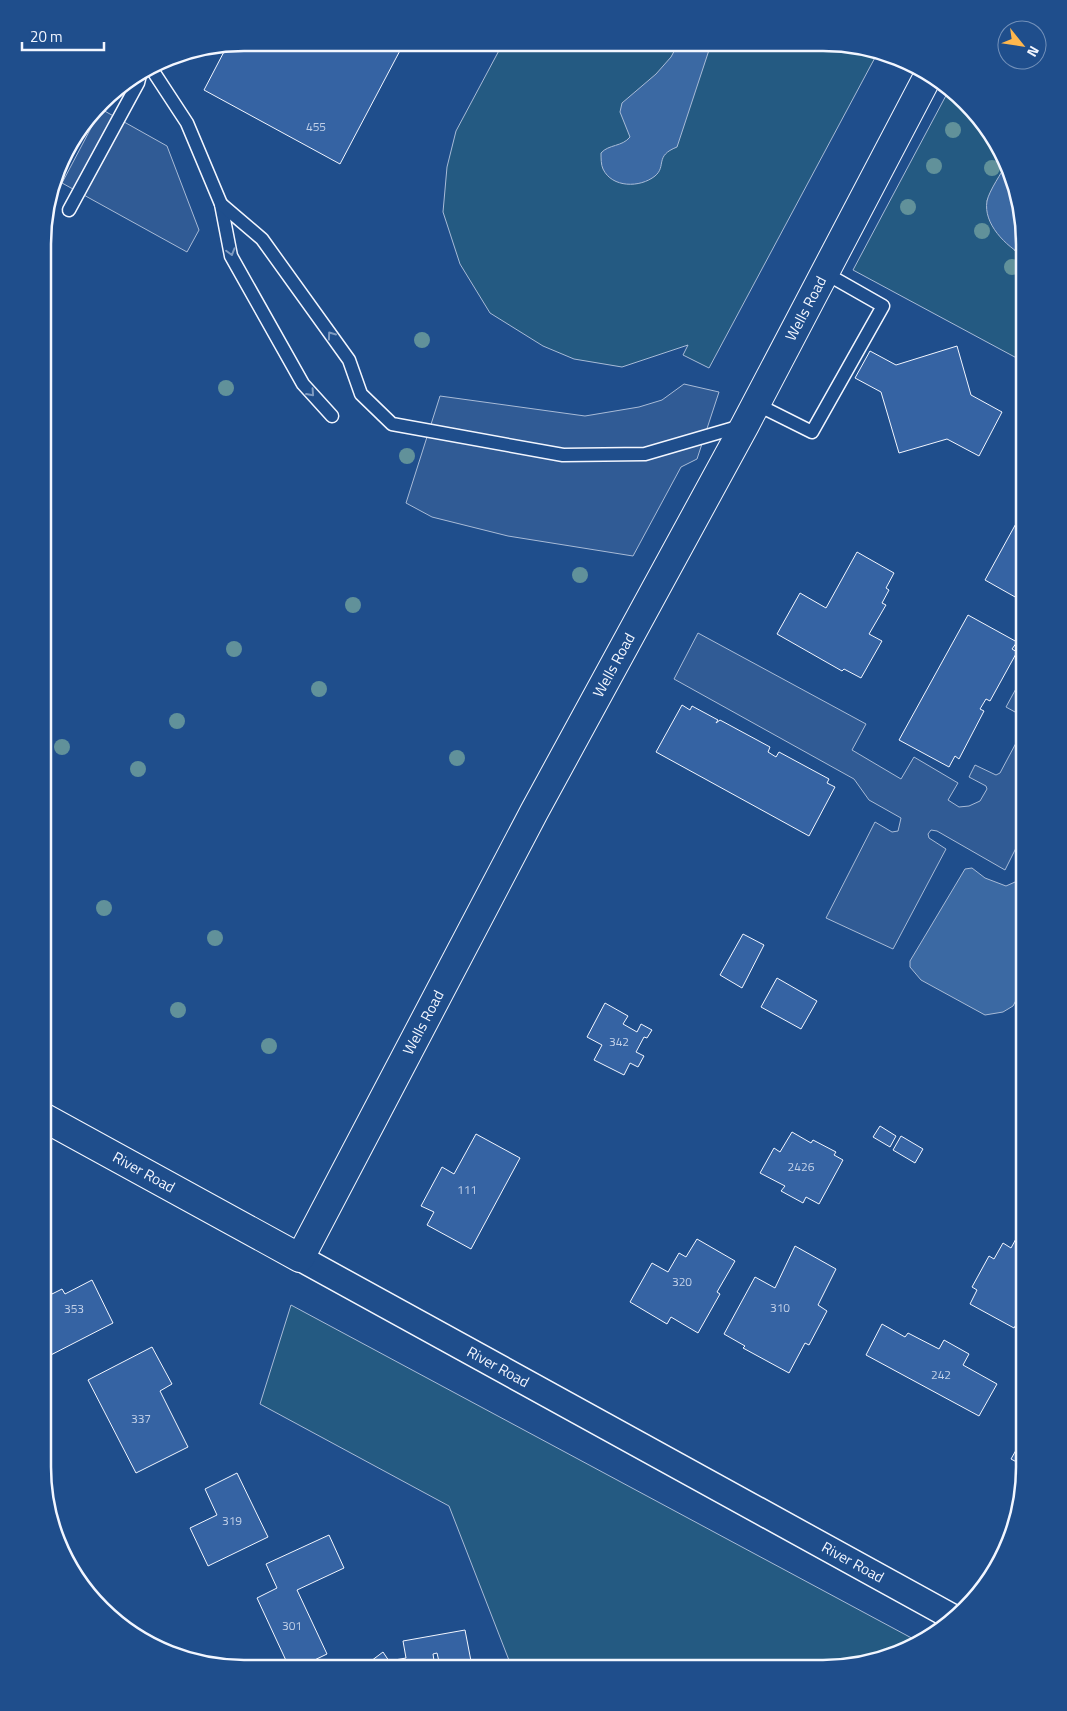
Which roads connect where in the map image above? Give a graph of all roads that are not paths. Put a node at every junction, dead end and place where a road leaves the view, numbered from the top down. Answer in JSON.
{"nodes":[{"id":1,"x":155,"y":73,"type":"edge"},
{"id":2,"x":925,"y":81,"type":"edge"},
{"id":3,"x":138,"y":84,"type":"edge"},
{"id":4,"x":222,"y":204,"type":"junction"},
{"id":5,"x":70,"y":210,"type":"dead end"},
{"id":6,"x":825,"y":273,"type":"junction"},
{"id":7,"x":750,"y":414,"type":"junction"},
{"id":8,"x":332,"y":416,"type":"dead end"},
{"id":9,"x":51,"y":1121,"type":"edge"},
{"id":10,"x":300,"y":1258,"type":"junction"},
{"id":11,"x":947,"y":1614,"type":"edge"}],
"edges":[{"from":1,"to":4,"type":"lane"},
{"from":2,"to":6,"type":"street","name":"Wells Road"},
{"from":3,"to":5,"type":"lane"},
{"from":7,"to":4,"type":"lane","one_way":true},
{"from":4,"to":8,"type":"lane","one_way":true},
{"from":6,"to":7,"type":"street","name":"Wells Road"},
{"from":6,"to":7,"type":"lane"},
{"from":7,"to":10,"type":"street","name":"Wells Road"},
{"from":9,"to":10,"type":"street","name":"River Road"},
{"from":10,"to":11,"type":"street","name":"River Road"}]}
